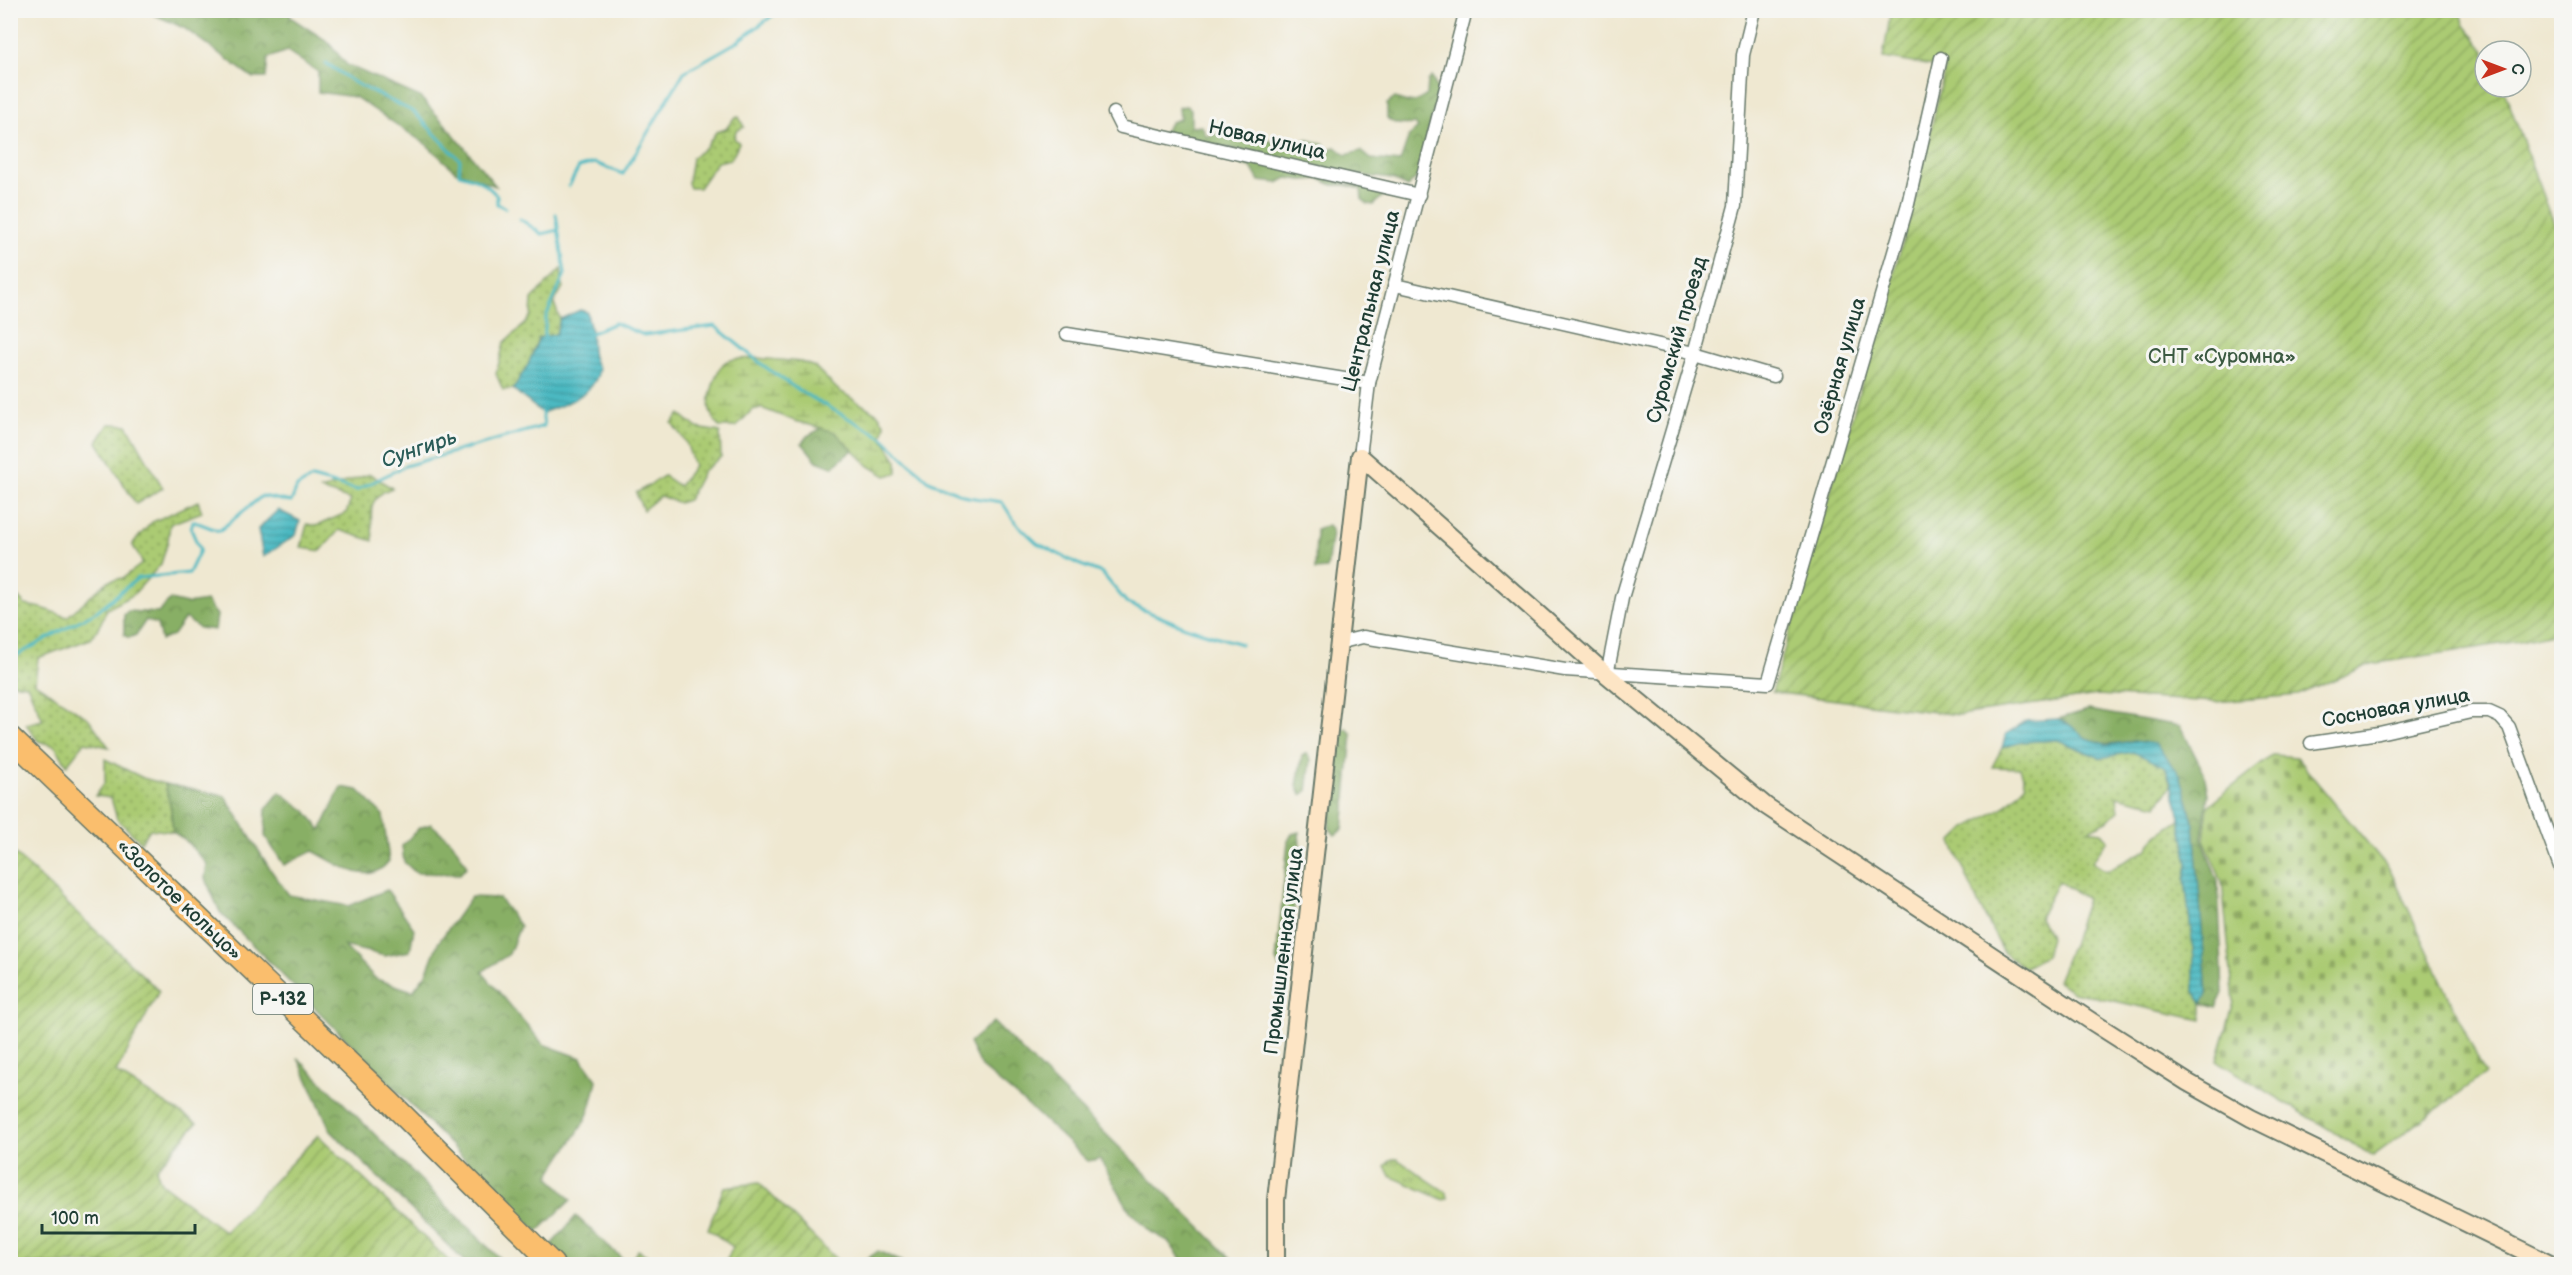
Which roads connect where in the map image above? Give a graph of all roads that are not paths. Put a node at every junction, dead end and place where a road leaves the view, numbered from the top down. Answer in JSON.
{"nodes":[{"id":1,"x":1466,"y":10,"type":"edge"},
{"id":2,"x":1754,"y":10,"type":"edge"},
{"id":3,"x":1941,"y":58,"type":"dead end"},
{"id":4,"x":1114,"y":113,"type":"dead end"},
{"id":5,"x":1419,"y":195,"type":"junction"},
{"id":6,"x":1395,"y":285,"type":"junction"},
{"id":7,"x":1067,"y":334,"type":"dead end"},
{"id":8,"x":1695,"y":353,"type":"junction"},
{"id":9,"x":1774,"y":376,"type":"dead end"},
{"id":10,"x":1369,"y":383,"type":"junction"},
{"id":11,"x":1360,"y":456,"type":"junction"},
{"id":12,"x":1338,"y":643,"type":"junction"},
{"id":13,"x":1607,"y":675,"type":"junction"},
{"id":14,"x":10,"y":737,"type":"edge"},
{"id":15,"x":2311,"y":743,"type":"dead end"},
{"id":16,"x":10,"y":755,"type":"edge"},
{"id":17,"x":2562,"y":872,"type":"edge"},
{"id":18,"x":535,"y":1264,"type":"edge"},
{"id":19,"x":553,"y":1264,"type":"edge"},
{"id":20,"x":1276,"y":1264,"type":"edge"},
{"id":21,"x":2550,"y":1264,"type":"edge"}],
"edges":[{"from":1,"to":5,"type":"street","name":"Центральная улица"},
{"from":2,"to":8,"type":"street","name":"Суромский проезд"},
{"from":3,"to":13,"type":"street","name":"Озёрная улица"},
{"from":4,"to":5,"type":"street","name":"Новая улица"},
{"from":5,"to":6,"type":"street","name":"Центральная улица"},
{"from":6,"to":8,"type":"street"},
{"from":6,"to":10,"type":"street","name":"Центральная улица"},
{"from":7,"to":10,"type":"street"},
{"from":8,"to":9,"type":"street"},
{"from":8,"to":13,"type":"street","name":"Суромский проезд"},
{"from":10,"to":11,"type":"street","name":"Центральная улица"},
{"from":11,"to":12,"type":"street","name":"Центральная улица"},
{"from":11,"to":13,"type":"street"},
{"from":12,"to":13,"type":"street"},
{"from":12,"to":20,"type":"street","name":"Промышленная улица"},
{"from":13,"to":21,"type":"street"},
{"from":14,"to":19,"type":"highway","name":"«Золотое кольцо»","number":"Р-132"},
{"from":15,"to":17,"type":"street","name":"Сосновая улица"},
{"from":16,"to":18,"type":"highway","name":"«Золотое кольцо»","number":"Р-132"}]}
